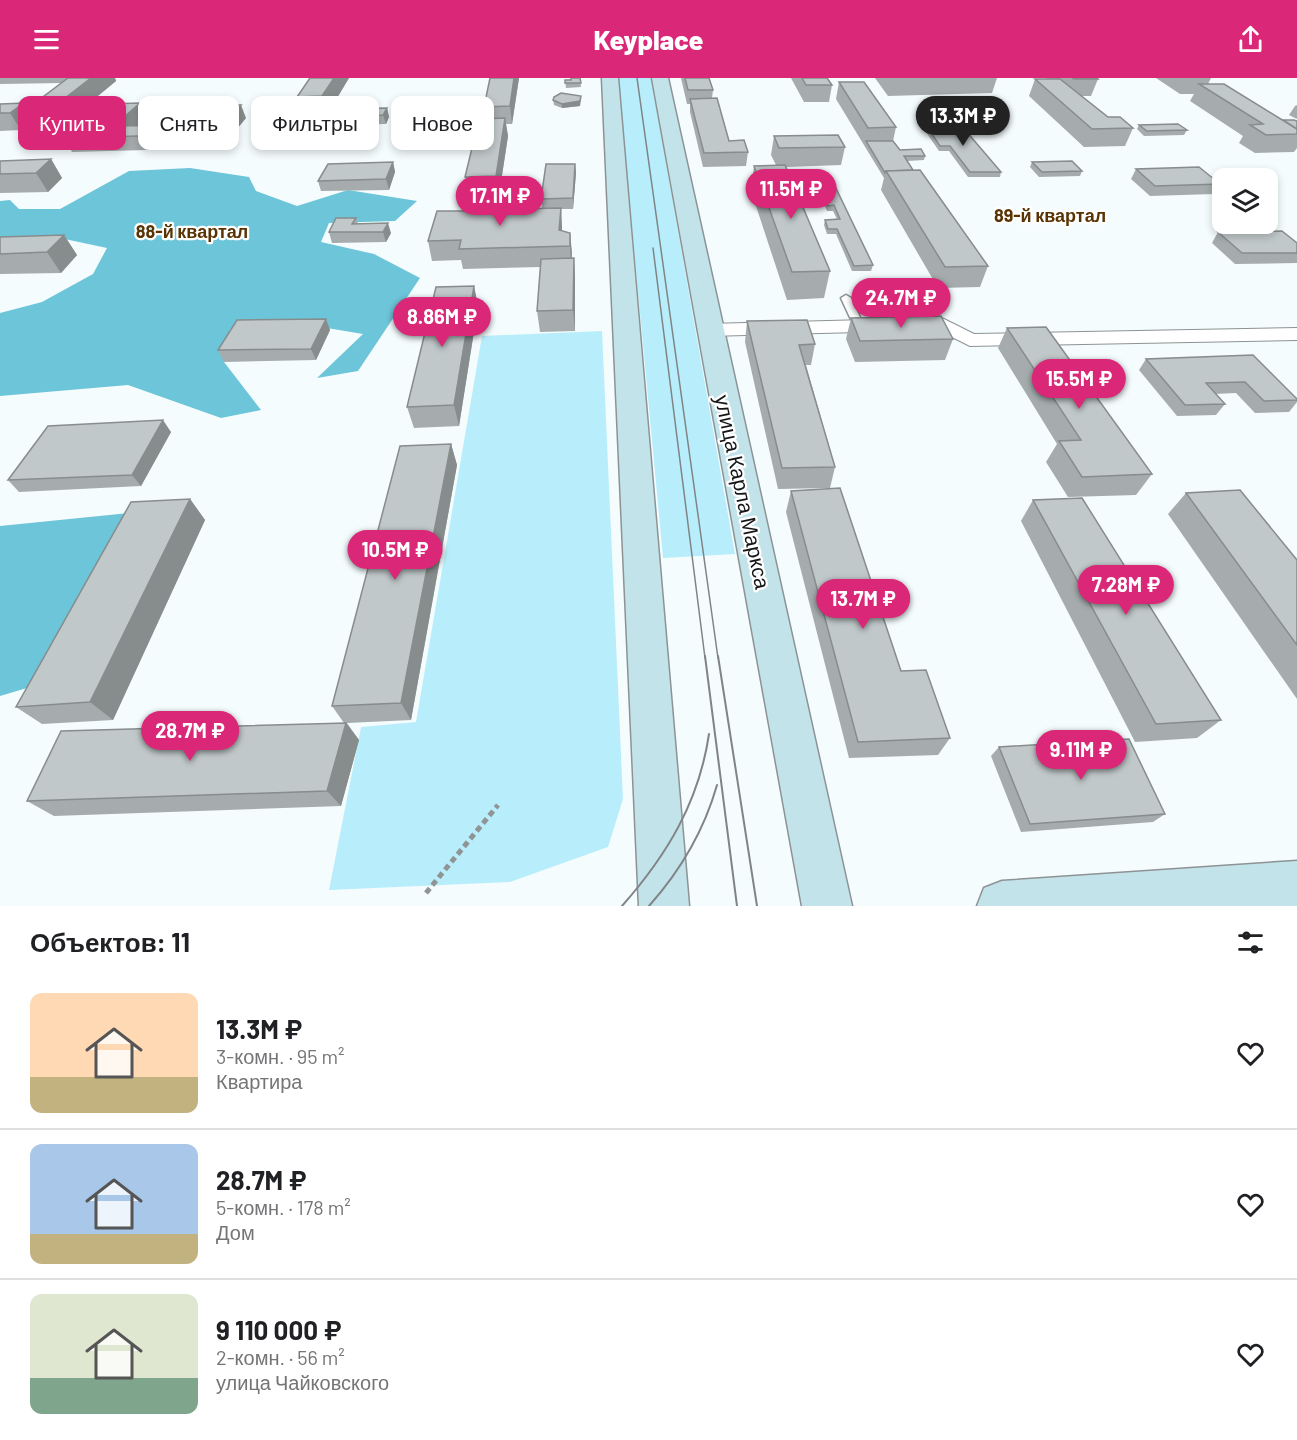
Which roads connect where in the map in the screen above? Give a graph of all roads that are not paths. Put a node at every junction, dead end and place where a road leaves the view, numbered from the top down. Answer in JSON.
{"nodes":[{"id":1,"x":610,"y":78,"type":"edge"},
{"id":2,"x":660,"y":78,"type":"edge"},
{"id":3,"x":846,"y":298,"type":"dead end"},
{"id":4,"x":859,"y":326,"type":"junction"},
{"id":5,"x":709,"y":330,"type":"junction"},
{"id":6,"x":1297,"y":334,"type":"edge"},
{"id":7,"x":1297,"y":886,"type":"edge"},
{"id":8,"x":664,"y":906,"type":"edge"},
{"id":9,"x":827,"y":906,"type":"edge"},
{"id":10,"x":1002,"y":906,"type":"edge"}],
"edges":[{"from":1,"to":8,"type":"main road"},
{"from":2,"to":5,"type":"main road","name":"улица Карла Маркса"},
{"from":3,"to":4,"type":"lane"},
{"from":4,"to":5,"type":"street"},
{"from":4,"to":6,"type":"street"},
{"from":5,"to":9,"type":"main road","name":"улица Карла Маркса"},
{"from":7,"to":10,"type":"main road"}]}
